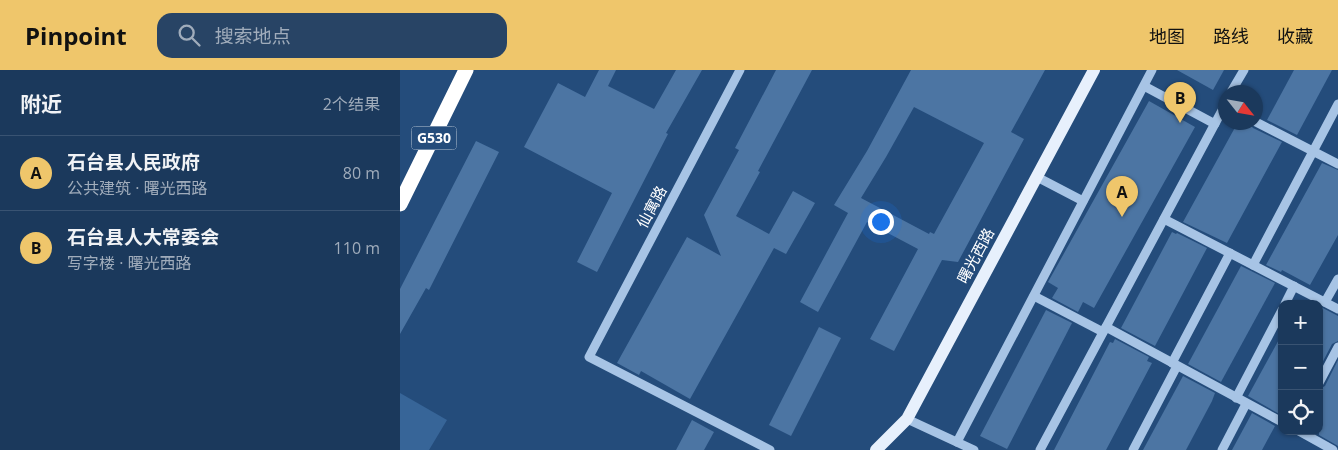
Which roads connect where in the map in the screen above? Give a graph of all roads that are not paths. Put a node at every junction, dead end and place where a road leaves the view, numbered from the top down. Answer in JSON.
{"nodes":[{"id":1,"x":466,"y":70,"type":"edge"},
{"id":2,"x":740,"y":70,"type":"edge"},
{"id":3,"x":1094,"y":70,"type":"edge"},
{"id":4,"x":1152,"y":70,"type":"edge"},
{"id":5,"x":1244,"y":70,"type":"edge"},
{"id":6,"x":1236,"y":85,"type":"edge"},
{"id":7,"x":1144,"y":86,"type":"junction"},
{"id":8,"x":1338,"y":104,"type":"edge"},
{"id":9,"x":1218,"y":118,"type":"edge"},
{"id":10,"x":1215,"y":124,"type":"junction"},
{"id":11,"x":1263,"y":126,"type":"edge"},
{"id":12,"x":1313,"y":151,"type":"junction"},
{"id":13,"x":1338,"y":164,"type":"edge"},
{"id":14,"x":1036,"y":177,"type":"junction"},
{"id":15,"x":1083,"y":201,"type":"junction"},
{"id":16,"x":400,"y":204,"type":"edge"},
{"id":17,"x":1164,"y":218,"type":"junction"},
{"id":18,"x":1230,"y":253,"type":"junction"},
{"id":19,"x":1253,"y":265,"type":"junction"},
{"id":20,"x":1338,"y":279,"type":"edge"},
{"id":21,"x":1294,"y":286,"type":"junction"},
{"id":22,"x":1034,"y":296,"type":"junction"},
{"id":23,"x":1287,"y":300,"type":"edge"},
{"id":24,"x":1326,"y":302,"type":"junction"},
{"id":25,"x":1338,"y":309,"type":"edge"},
{"id":26,"x":1278,"y":318,"type":"edge"},
{"id":27,"x":1104,"y":330,"type":"junction"},
{"id":28,"x":1338,"y":347,"type":"edge"},
{"id":29,"x":1175,"y":365,"type":"junction"},
{"id":30,"x":1323,"y":375,"type":"edge"},
{"id":31,"x":1236,"y":398,"type":"junction"},
{"id":32,"x":1246,"y":404,"type":"junction"},
{"id":33,"x":907,"y":419,"type":"junction"},
{"id":34,"x":1278,"y":420,"type":"edge"},
{"id":35,"x":1304,"y":435,"type":"edge"},
{"id":36,"x":957,"y":442,"type":"junction"},
{"id":37,"x":1316,"y":446,"type":"edge"},
{"id":38,"x":770,"y":450,"type":"edge"},
{"id":39,"x":876,"y":450,"type":"edge"},
{"id":40,"x":974,"y":450,"type":"edge"},
{"id":41,"x":1040,"y":450,"type":"edge"},
{"id":42,"x":1133,"y":450,"type":"edge"},
{"id":43,"x":1222,"y":450,"type":"edge"},
{"id":44,"x":1333,"y":450,"type":"edge"}],
"edges":[{"from":1,"to":16,"type":"highway","number":"G530"},
{"from":2,"to":38,"type":"street","name":"仙寓路"},
{"from":3,"to":14,"type":"main road","name":"曙光西路"},
{"from":4,"to":7,"type":"street"},
{"from":5,"to":6,"type":"street"},
{"from":7,"to":10,"type":"street"},
{"from":7,"to":15,"type":"street"},
{"from":8,"to":12,"type":"street"},
{"from":9,"to":10,"type":"street"},
{"from":10,"to":17,"type":"street"},
{"from":11,"to":12,"type":"street"},
{"from":12,"to":13,"type":"street"},
{"from":12,"to":19,"type":"street"},
{"from":14,"to":15,"type":"street"},
{"from":14,"to":33,"type":"main road","name":"曙光西路"},
{"from":15,"to":22,"type":"street"},
{"from":17,"to":18,"type":"street"},
{"from":17,"to":27,"type":"street"},
{"from":18,"to":19,"type":"street"},
{"from":18,"to":29,"type":"street"},
{"from":19,"to":21,"type":"street"},
{"from":20,"to":24,"type":"street"},
{"from":21,"to":23,"type":"street"},
{"from":21,"to":24,"type":"street"},
{"from":22,"to":27,"type":"street"},
{"from":22,"to":36,"type":"street"},
{"from":24,"to":25,"type":"street"},
{"from":26,"to":31,"type":"street"},
{"from":27,"to":29,"type":"street"},
{"from":27,"to":41,"type":"street"},
{"from":28,"to":30,"type":"street"},
{"from":29,"to":31,"type":"street"},
{"from":29,"to":42,"type":"street"},
{"from":31,"to":32,"type":"street"},
{"from":32,"to":34,"type":"street"},
{"from":32,"to":43,"type":"street"},
{"from":33,"to":36,"type":"street"},
{"from":33,"to":39,"type":"main road","name":"曙光西路"},
{"from":35,"to":37,"type":"street"},
{"from":36,"to":40,"type":"street"},
{"from":37,"to":44,"type":"street"}]}
